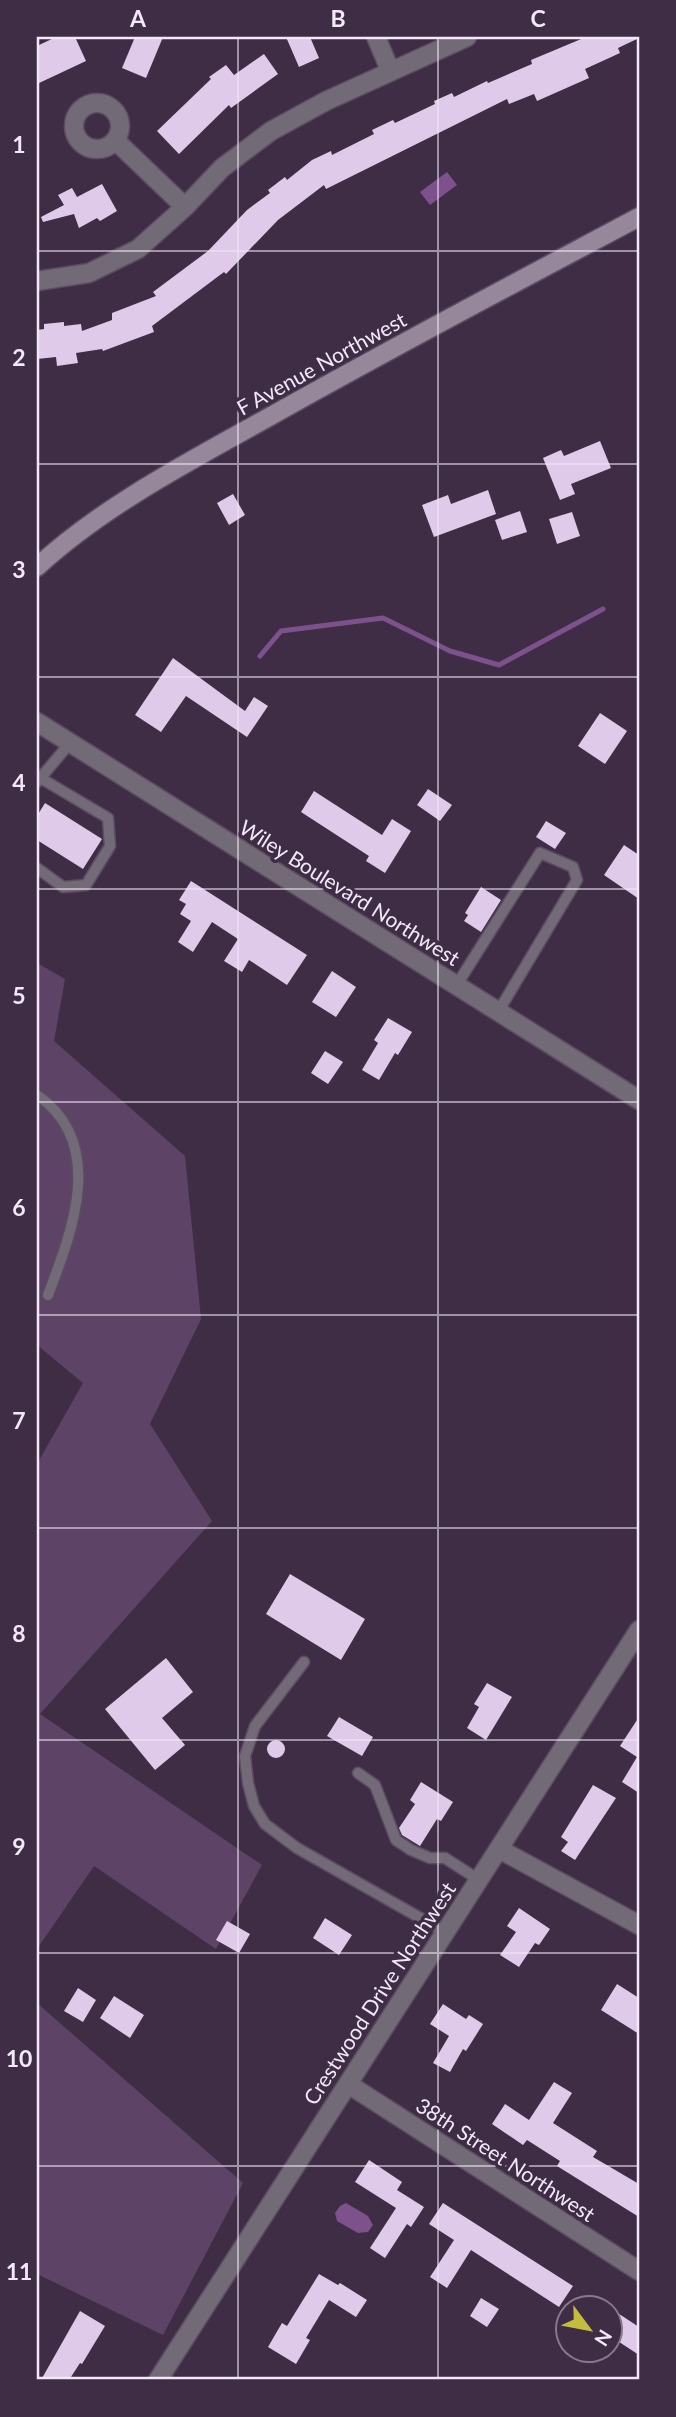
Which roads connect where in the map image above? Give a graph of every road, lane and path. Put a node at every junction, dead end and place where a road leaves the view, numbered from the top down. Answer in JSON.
{"nodes":[{"id":1,"x":376,"y":37,"type":"edge"},
{"id":2,"x":467,"y":37,"type":"edge"},
{"id":3,"x":390,"y":70,"type":"junction"},
{"id":4,"x":115,"y":140,"type":"dead end"},
{"id":5,"x":185,"y":207,"type":"junction"},
{"id":6,"x":639,"y":217,"type":"edge"},
{"id":7,"x":37,"y":281,"type":"edge"},
{"id":8,"x":37,"y":567,"type":"edge"},
{"id":9,"x":37,"y":722,"type":"edge"},
{"id":10,"x":70,"y":743,"type":"junction"},
{"id":11,"x":38,"y":779,"type":"edge"},
{"id":12,"x":37,"y":868,"type":"edge"},
{"id":13,"x":456,"y":986,"type":"junction"},
{"id":14,"x":498,"y":1012,"type":"junction"},
{"id":15,"x":37,"y":1095,"type":"edge"},
{"id":16,"x":639,"y":1100,"type":"edge"},
{"id":17,"x":48,"y":1295,"type":"dead end"},
{"id":18,"x":639,"y":1630,"type":"edge"},
{"id":19,"x":304,"y":1662,"type":"dead end"},
{"id":20,"x":358,"y":1773,"type":"dead end"},
{"id":21,"x":499,"y":1849,"type":"junction"},
{"id":22,"x":479,"y":1880,"type":"junction"},
{"id":23,"x":639,"y":1925,"type":"edge"},
{"id":24,"x":445,"y":1932,"type":"junction"},
{"id":25,"x":348,"y":2084,"type":"junction"},
{"id":26,"x":639,"y":2271,"type":"edge"},
{"id":27,"x":158,"y":2380,"type":"edge"}],
"edges":[{"from":1,"to":3,"type":"street"},
{"from":2,"to":3,"type":"street"},
{"from":3,"to":5,"type":"street"},
{"from":4,"to":5,"type":"street"},
{"from":5,"to":7,"type":"street"},
{"from":6,"to":8,"type":"main road","name":"F Avenue Northwest"},
{"from":9,"to":10,"type":"street","name":"Wiley Boulevard Northwest"},
{"from":10,"to":11,"type":"lane"},
{"from":10,"to":13,"type":"street","name":"Wiley Boulevard Northwest"},
{"from":11,"to":12,"type":"lane"},
{"from":13,"to":14,"type":"street","name":"Wiley Boulevard Northwest"},
{"from":13,"to":14,"type":"lane"},
{"from":14,"to":16,"type":"street","name":"Wiley Boulevard Northwest"},
{"from":15,"to":17,"type":"lane"},
{"from":18,"to":21,"type":"street","name":"Crestwood Drive Northwest"},
{"from":19,"to":24,"type":"lane"},
{"from":20,"to":22,"type":"lane"},
{"from":21,"to":22,"type":"street","name":"Crestwood Drive Northwest"},
{"from":21,"to":23,"type":"street"},
{"from":22,"to":24,"type":"street","name":"Crestwood Drive Northwest"},
{"from":24,"to":25,"type":"street","name":"Crestwood Drive Northwest"},
{"from":25,"to":26,"type":"street","name":"38th Street Northwest"},
{"from":25,"to":27,"type":"street","name":"Crestwood Drive Northwest"}]}
